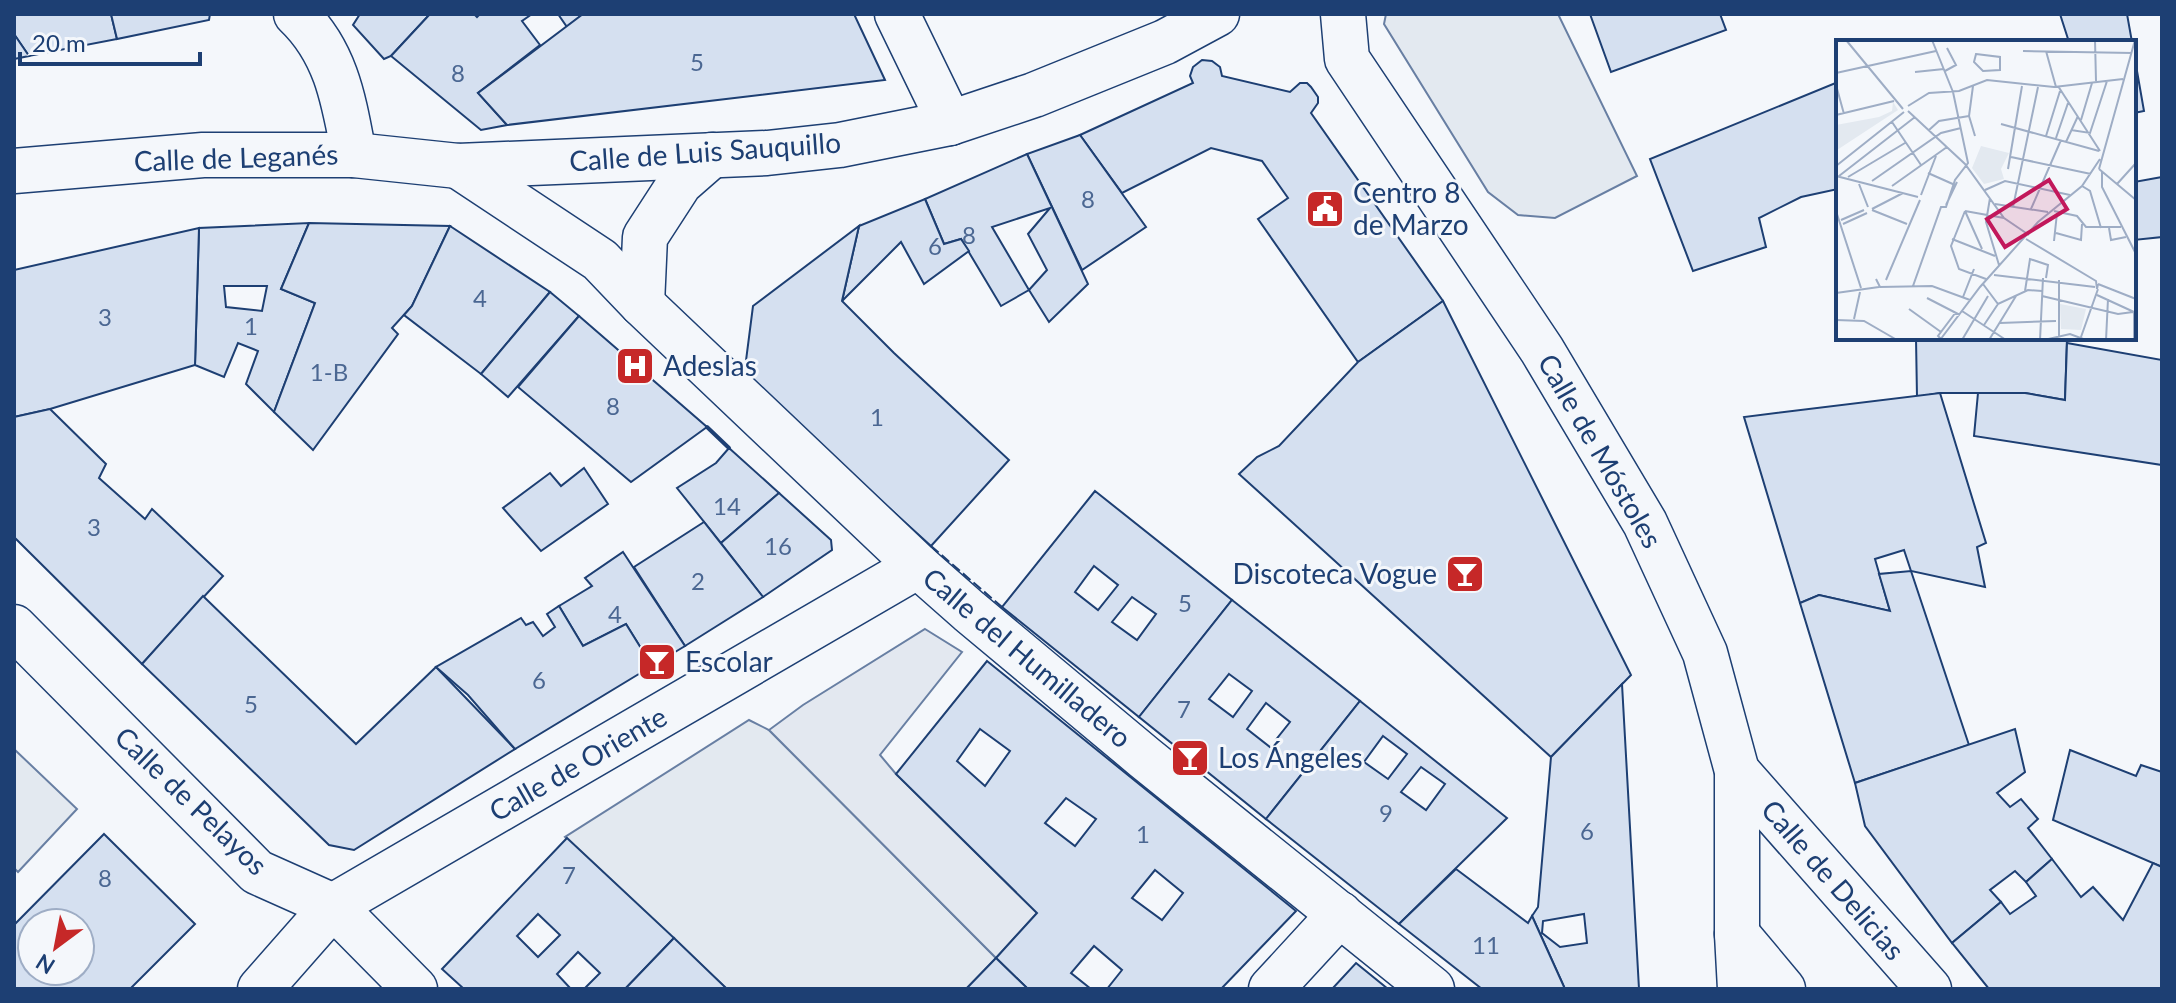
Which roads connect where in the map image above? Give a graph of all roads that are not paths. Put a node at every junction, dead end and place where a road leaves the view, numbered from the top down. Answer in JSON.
{"nodes":[{"id":1,"x":897,"y":14,"type":"edge"},
{"id":2,"x":1217,"y":14,"type":"edge"},
{"id":3,"x":1343,"y":14,"type":"edge"},
{"id":4,"x":312,"y":20,"type":"edge"},
{"id":5,"x":950,"y":123,"type":"junction"},
{"id":6,"x":354,"y":155,"type":"junction"},
{"id":7,"x":712,"y":155,"type":"junction"},
{"id":8,"x":458,"y":166,"type":"junction"},
{"id":9,"x":14,"y":171,"type":"edge"},
{"id":10,"x":642,"y":304,"type":"junction"},
{"id":11,"x":918,"y":566,"type":"junction"},
{"id":12,"x":14,"y":627,"type":"edge"},
{"id":13,"x":1737,"y":771,"type":"junction"},
{"id":14,"x":333,"y":906,"type":"junction"},
{"id":15,"x":1340,"y":914,"type":"junction"},
{"id":16,"x":1737,"y":934,"type":"junction"},
{"id":17,"x":260,"y":989,"type":"edge"},
{"id":18,"x":415,"y":989,"type":"edge"},
{"id":19,"x":1271,"y":989,"type":"edge"},
{"id":20,"x":1432,"y":989,"type":"edge"},
{"id":21,"x":1740,"y":989,"type":"edge"},
{"id":22,"x":1783,"y":989,"type":"edge"},
{"id":23,"x":1929,"y":989,"type":"edge"}],
"edges":[{"from":1,"to":5,"type":"street"},
{"from":2,"to":5,"type":"street","name":"Calle de Luis Sauquillo"},
{"from":3,"to":13,"type":"street","name":"Calle de Móstoles"},
{"from":4,"to":6,"type":"street"},
{"from":5,"to":7,"type":"street","name":"Calle de Luis Sauquillo"},
{"from":6,"to":8,"type":"street","name":"Calle de Leganés"},
{"from":6,"to":9,"type":"street","name":"Calle de Leganés"},
{"from":7,"to":8,"type":"street","name":"Calle de Luis Sauquillo"},
{"from":7,"to":10,"type":"street"},
{"from":8,"to":10,"type":"street","name":"Calle del Humilladero"},
{"from":10,"to":11,"type":"street","name":"Calle del Humilladero"},
{"from":11,"to":14,"type":"street","name":"Calle de Oriente"},
{"from":11,"to":15,"type":"street","name":"Calle del Humilladero"},
{"from":12,"to":14,"type":"street","name":"Calle de Pelayos"},
{"from":13,"to":16,"type":"street","name":"Calle de Móstoles"},
{"from":13,"to":23,"type":"street","name":"Calle de Delicias"},
{"from":14,"to":17,"type":"street","name":"Calle de Oriente"},
{"from":14,"to":18,"type":"street","name":"Calle de Pelayos"},
{"from":15,"to":19,"type":"street"},
{"from":15,"to":20,"type":"street","name":"Calle del Humilladero"},
{"from":16,"to":21,"type":"street","name":"Calle de Móstoles"},
{"from":16,"to":22,"type":"street"}]}
